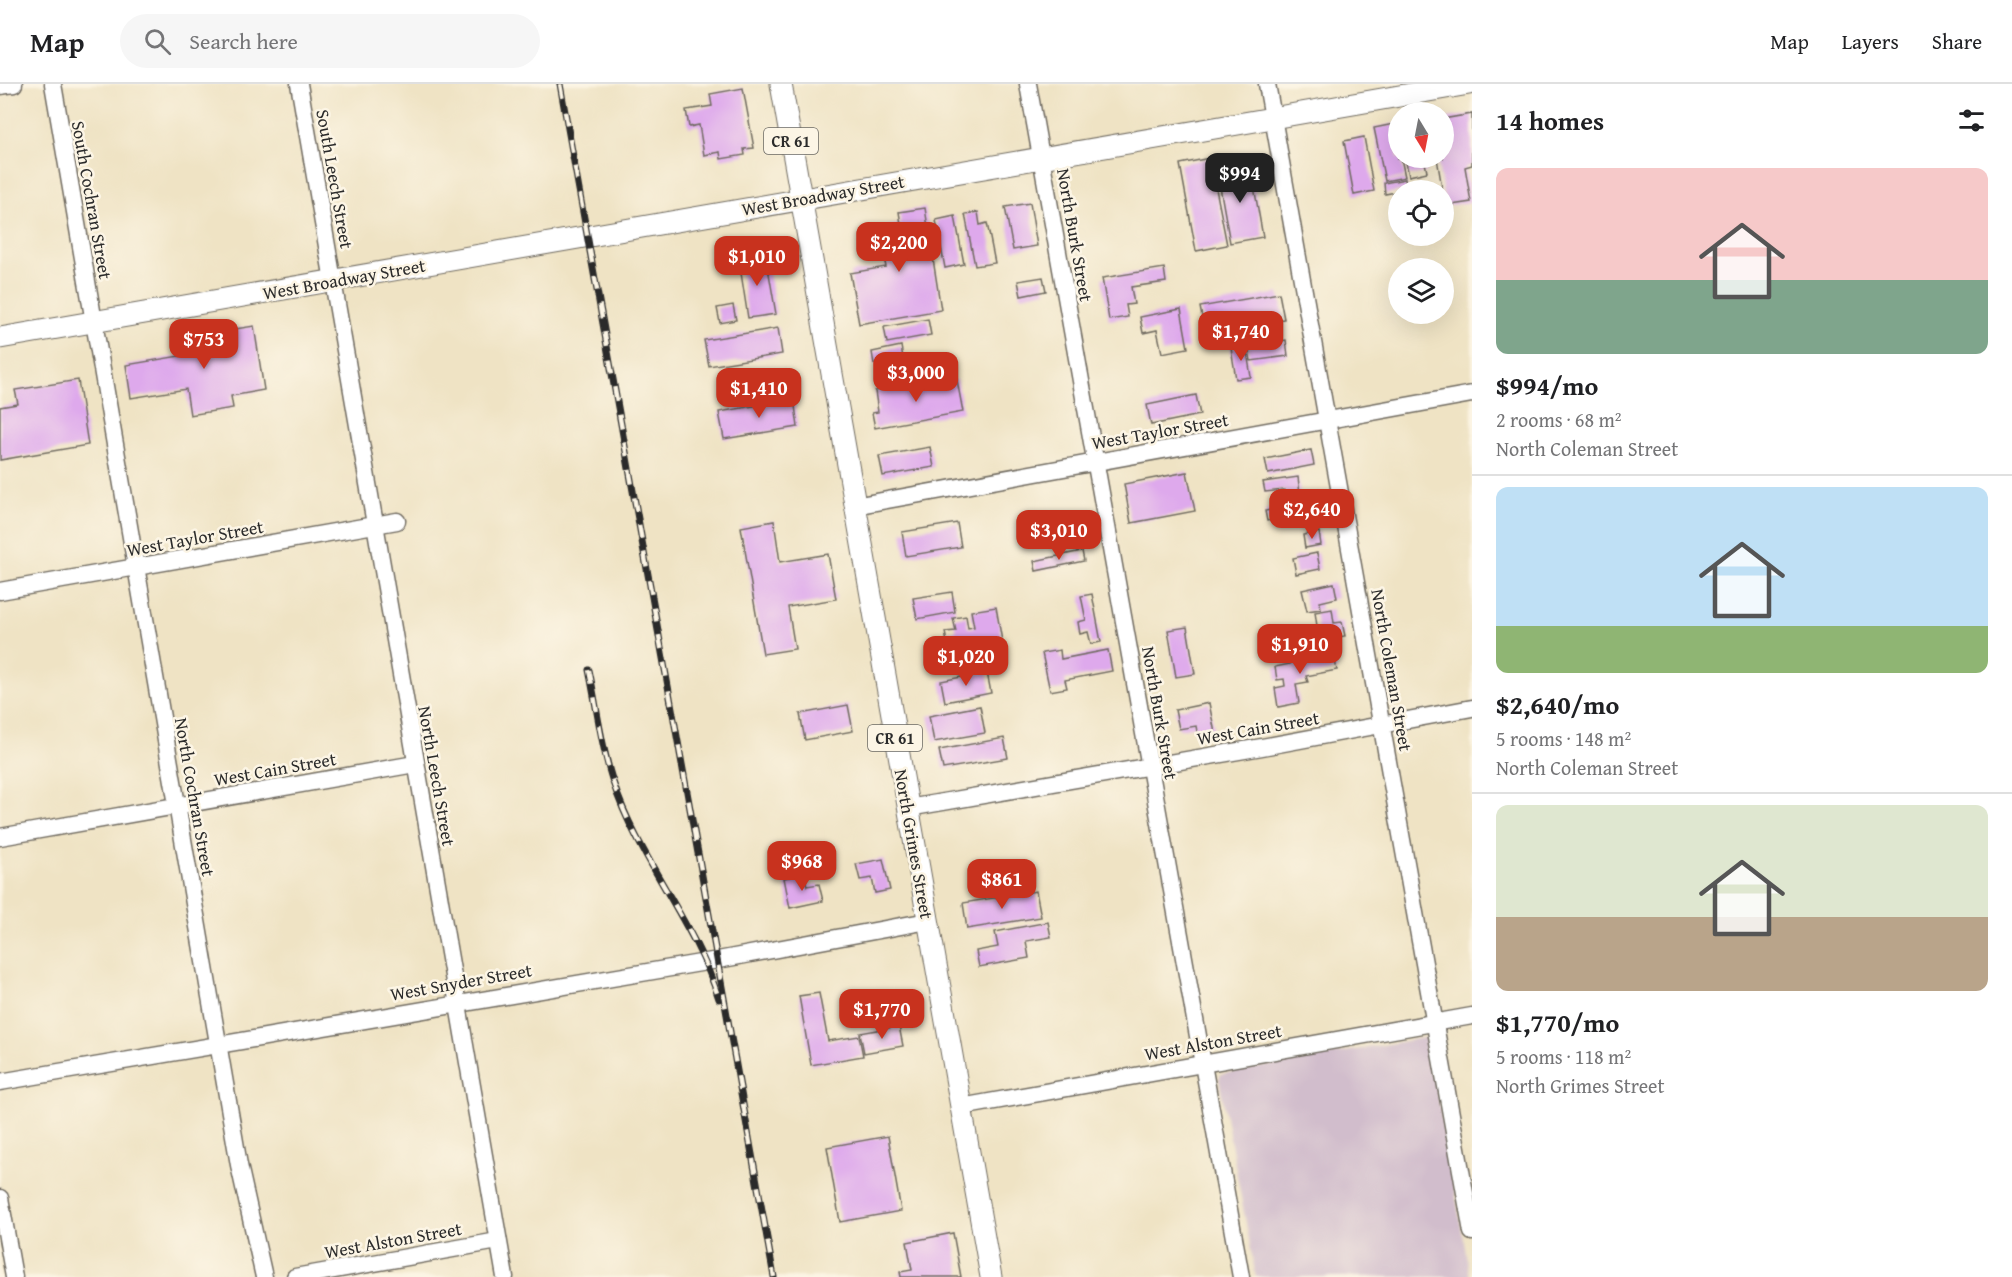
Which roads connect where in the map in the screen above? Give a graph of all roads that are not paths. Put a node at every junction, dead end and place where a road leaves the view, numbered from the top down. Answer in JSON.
{"nodes":[{"id":1,"x":14,"y":84,"type":"edge"},
{"id":2,"x":53,"y":84,"type":"edge"},
{"id":3,"x":299,"y":84,"type":"edge"},
{"id":4,"x":781,"y":84,"type":"edge"},
{"id":5,"x":1028,"y":84,"type":"edge"},
{"id":6,"x":1268,"y":84,"type":"edge"},
{"id":7,"x":1468,"y":84,"type":"edge"},
{"id":8,"x":0,"y":86,"type":"edge"},
{"id":9,"x":1273,"y":117,"type":"junction"},
{"id":10,"x":1041,"y":157,"type":"junction"},
{"id":11,"x":802,"y":199,"type":"junction"},
{"id":12,"x":333,"y":281,"type":"junction"},
{"id":13,"x":94,"y":322,"type":"junction"},
{"id":14,"x":0,"y":338,"type":"edge"},
{"id":15,"x":1472,"y":394,"type":"edge"},
{"id":16,"x":1327,"y":421,"type":"junction"},
{"id":17,"x":1096,"y":462,"type":"junction"},
{"id":18,"x":854,"y":506,"type":"junction"},
{"id":19,"x":397,"y":521,"type":"dead end"},
{"id":20,"x":375,"y":526,"type":"junction"},
{"id":21,"x":136,"y":568,"type":"junction"},
{"id":22,"x":0,"y":591,"type":"edge"},
{"id":23,"x":1472,"y":708,"type":"edge"},
{"id":24,"x":1383,"y":725,"type":"junction"},
{"id":25,"x":415,"y":764,"type":"junction"},
{"id":26,"x":1149,"y":767,"type":"junction"},
{"id":27,"x":177,"y":806,"type":"junction"},
{"id":28,"x":908,"y":808,"type":"junction"},
{"id":29,"x":0,"y":837,"type":"edge"},
{"id":30,"x":928,"y":921,"type":"junction"},
{"id":31,"x":457,"y":1003,"type":"junction"},
{"id":32,"x":1472,"y":1016,"type":"edge"},
{"id":33,"x":1435,"y":1023,"type":"junction"},
{"id":34,"x":218,"y":1044,"type":"junction"},
{"id":35,"x":1202,"y":1064,"type":"junction"},
{"id":36,"x":0,"y":1082,"type":"edge"},
{"id":37,"x":961,"y":1107,"type":"junction"},
{"id":38,"x":0,"y":1198,"type":"edge"},
{"id":39,"x":1472,"y":1232,"type":"edge"},
{"id":40,"x":498,"y":1241,"type":"junction"},
{"id":41,"x":14,"y":1277,"type":"edge"},
{"id":42,"x":264,"y":1277,"type":"edge"},
{"id":43,"x":295,"y":1277,"type":"edge"},
{"id":44,"x":505,"y":1277,"type":"edge"},
{"id":45,"x":991,"y":1277,"type":"edge"},
{"id":46,"x":1241,"y":1277,"type":"edge"}],
"edges":[{"from":1,"to":8,"type":"street"},
{"from":2,"to":13,"type":"street","name":"South Cochran Street"},
{"from":3,"to":12,"type":"street","name":"South Leech Street"},
{"from":4,"to":11,"type":"main road","number":"CR 61"},
{"from":5,"to":10,"type":"street","name":"North Burk Street"},
{"from":6,"to":9,"type":"street","name":"North Coleman Street"},
{"from":7,"to":9,"type":"main road","name":"West Broadway Street"},
{"from":9,"to":10,"type":"main road","name":"West Broadway Street"},
{"from":9,"to":16,"type":"street","name":"North Coleman Street"},
{"from":10,"to":11,"type":"main road","name":"West Broadway Street"},
{"from":10,"to":17,"type":"street","name":"North Burk Street"},
{"from":11,"to":12,"type":"main road","name":"West Broadway Street"},
{"from":11,"to":18,"type":"main road","name":"North Grimes Street","number":"CR 61"},
{"from":12,"to":13,"type":"main road","name":"West Broadway Street"},
{"from":12,"to":20,"type":"street","name":"North Leech Street"},
{"from":13,"to":14,"type":"main road","name":"West Broadway Street"},
{"from":13,"to":21,"type":"street","name":"North Cochran Street"},
{"from":15,"to":16,"type":"street","name":"West Taylor Street"},
{"from":16,"to":17,"type":"street","name":"West Taylor Street"},
{"from":16,"to":24,"type":"street","name":"North Coleman Street"},
{"from":17,"to":18,"type":"street","name":"West Taylor Street"},
{"from":17,"to":26,"type":"street","name":"North Burk Street"},
{"from":18,"to":28,"type":"main road","name":"North Grimes Street","number":"CR 61"},
{"from":19,"to":20,"type":"street","name":"West Taylor Street"},
{"from":20,"to":21,"type":"street","name":"West Taylor Street"},
{"from":20,"to":25,"type":"street","name":"North Leech Street"},
{"from":21,"to":22,"type":"street","name":"West Taylor Street"},
{"from":21,"to":27,"type":"street","name":"North Cochran Street"},
{"from":23,"to":24,"type":"street","name":"West Cain Street"},
{"from":24,"to":26,"type":"street","name":"West Cain Street"},
{"from":24,"to":33,"type":"street","name":"North Coleman Street"},
{"from":25,"to":27,"type":"street","name":"West Cain Street"},
{"from":25,"to":31,"type":"street","name":"North Leech Street"},
{"from":26,"to":28,"type":"street","name":"West Cain Street"},
{"from":26,"to":35,"type":"street","name":"North Burk Street"},
{"from":27,"to":29,"type":"street","name":"West Cain Street"},
{"from":27,"to":34,"type":"street","name":"North Cochran Street"},
{"from":28,"to":30,"type":"main road","name":"North Grimes Street","number":"CR 61"},
{"from":30,"to":31,"type":"street","name":"West Snyder Street"},
{"from":30,"to":37,"type":"main road","name":"North Grimes Street","number":"CR 61"},
{"from":31,"to":34,"type":"street","name":"West Snyder Street"},
{"from":31,"to":40,"type":"street","name":"North Leech Street"},
{"from":32,"to":33,"type":"street","name":"West Alston Street"},
{"from":33,"to":35,"type":"street","name":"West Alston Street"},
{"from":33,"to":39,"type":"street","name":"North Coleman Street"},
{"from":34,"to":36,"type":"street","name":"West Snyder Street"},
{"from":34,"to":42,"type":"street","name":"North Cochran Street"},
{"from":35,"to":37,"type":"street","name":"West Alston Street"},
{"from":35,"to":46,"type":"street","name":"North Burk Street"},
{"from":37,"to":45,"type":"main road","name":"North Grimes Street","number":"CR 61"},
{"from":38,"to":41,"type":"street"},
{"from":40,"to":43,"type":"street","name":"West Alston Street"},
{"from":40,"to":44,"type":"street","name":"North Leech Street"}]}
